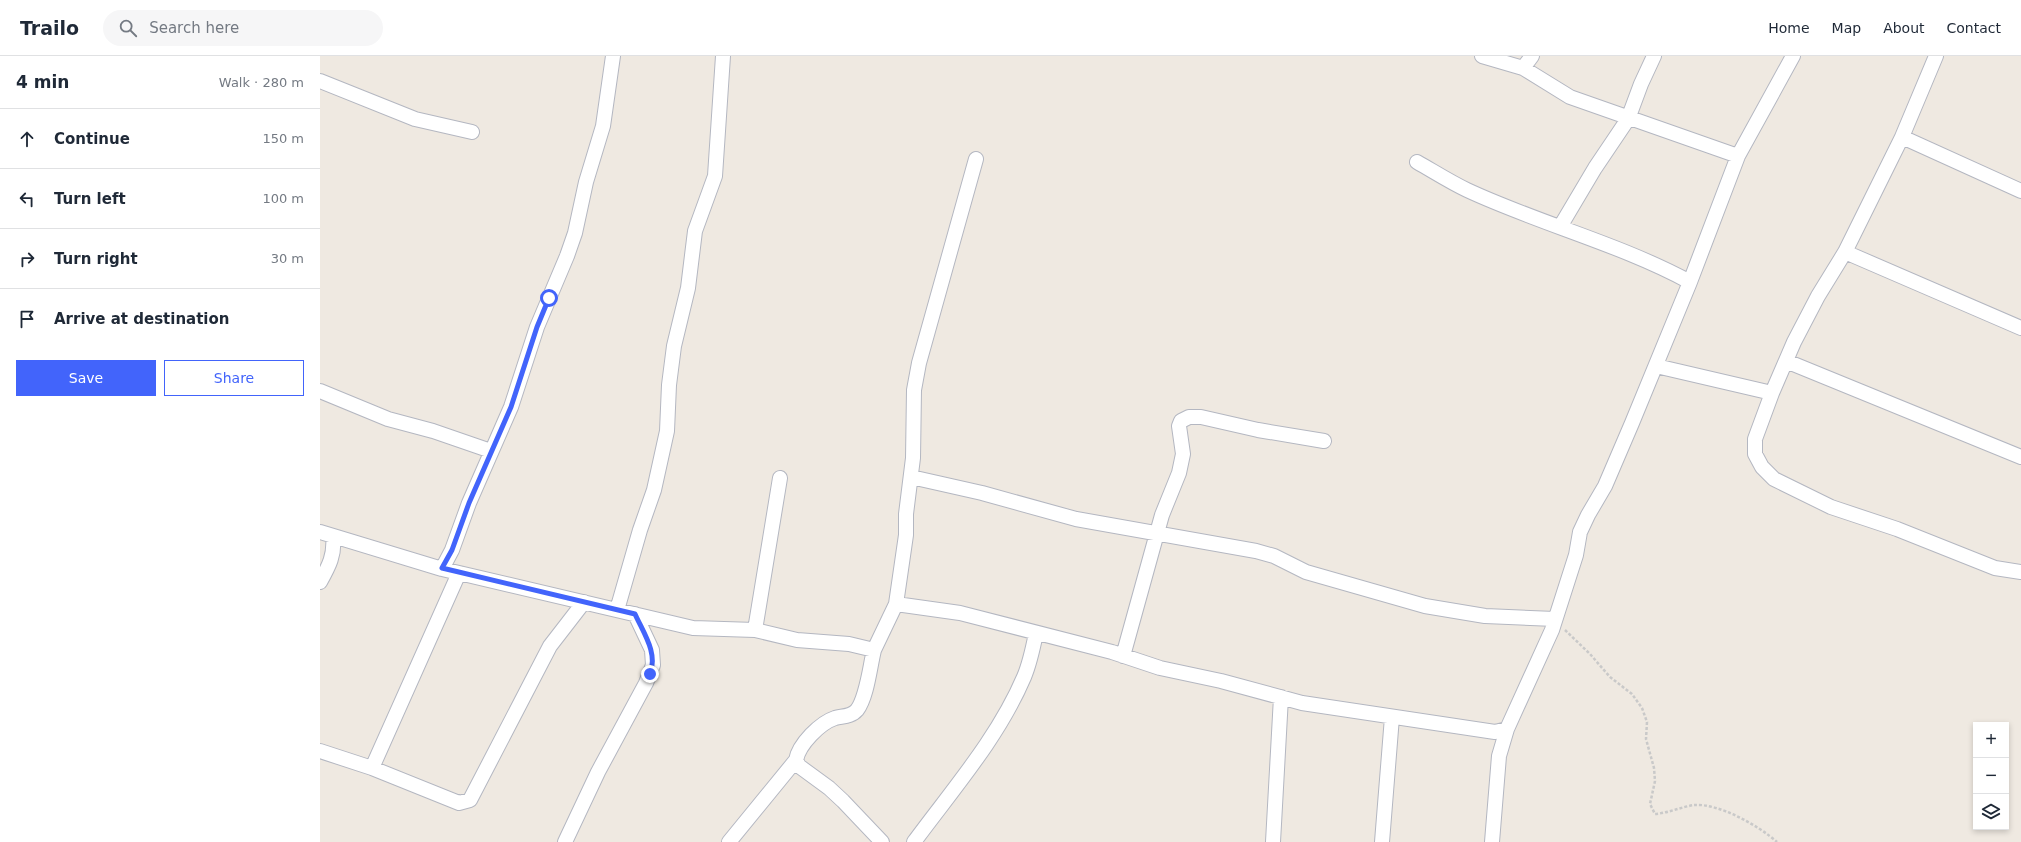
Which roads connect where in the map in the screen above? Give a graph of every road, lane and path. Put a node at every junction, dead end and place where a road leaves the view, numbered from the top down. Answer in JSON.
{"nodes":[{"id":1,"x":613,"y":56,"type":"edge"},
{"id":2,"x":723,"y":56,"type":"edge"},
{"id":3,"x":1482,"y":56,"type":"edge"},
{"id":4,"x":1532,"y":56,"type":"edge"},
{"id":5,"x":1654,"y":56,"type":"edge"},
{"id":6,"x":1793,"y":56,"type":"edge"},
{"id":7,"x":1936,"y":56,"type":"edge"},
{"id":8,"x":1523,"y":68,"type":"junction"},
{"id":9,"x":320,"y":81,"type":"edge"},
{"id":10,"x":1628,"y":119,"type":"junction"},
{"id":11,"x":472,"y":132,"type":"dead end"},
{"id":12,"x":1902,"y":137,"type":"junction"},
{"id":13,"x":1738,"y":156,"type":"junction"},
{"id":14,"x":976,"y":159,"type":"dead end"},
{"id":15,"x":1416,"y":162,"type":"dead end"},
{"id":16,"x":2021,"y":191,"type":"edge"},
{"id":17,"x":1560,"y":227,"type":"junction"},
{"id":18,"x":1845,"y":252,"type":"junction"},
{"id":19,"x":1690,"y":282,"type":"junction"},
{"id":20,"x":2021,"y":328,"type":"edge"},
{"id":21,"x":1786,"y":361,"type":"junction"},
{"id":22,"x":1656,"y":366,"type":"junction"},
{"id":23,"x":320,"y":391,"type":"edge"},
{"id":24,"x":1772,"y":393,"type":"junction"},
{"id":25,"x":1324,"y":441,"type":"dead end"},
{"id":26,"x":491,"y":451,"type":"junction"},
{"id":27,"x":2021,"y":456,"type":"edge"},
{"id":28,"x":910,"y":477,"type":"junction"},
{"id":29,"x":780,"y":478,"type":"dead end"},
{"id":30,"x":326,"y":534,"type":"edge"},
{"id":31,"x":1157,"y":534,"type":"junction"},
{"id":32,"x":442,"y":568,"type":"junction"},
{"id":33,"x":2021,"y":572,"type":"edge"},
{"id":34,"x":459,"y":573,"type":"junction"},
{"id":35,"x":320,"y":582,"type":"edge"},
{"id":36,"x":584,"y":602,"type":"junction"},
{"id":37,"x":896,"y":604,"type":"junction"},
{"id":38,"x":617,"y":610,"type":"junction"},
{"id":39,"x":635,"y":614,"type":"junction"},
{"id":40,"x":1555,"y":619,"type":"junction"},
{"id":41,"x":755,"y":630,"type":"junction"},
{"id":42,"x":1036,"y":633,"type":"junction"},
{"id":43,"x":874,"y":650,"type":"junction"},
{"id":44,"x":1122,"y":656,"type":"junction"},
{"id":45,"x":1280,"y":698,"type":"junction"},
{"id":46,"x":1392,"y":717,"type":"junction"},
{"id":47,"x":1507,"y":729,"type":"junction"},
{"id":48,"x":320,"y":751,"type":"edge"},
{"id":49,"x":796,"y":760,"type":"junction"},
{"id":50,"x":372,"y":768,"type":"junction"},
{"id":51,"x":565,"y":842,"type":"edge"},
{"id":52,"x":730,"y":842,"type":"edge"},
{"id":53,"x":882,"y":842,"type":"edge"},
{"id":54,"x":914,"y":842,"type":"edge"},
{"id":55,"x":1273,"y":842,"type":"edge"},
{"id":56,"x":1382,"y":842,"type":"edge"},
{"id":57,"x":1492,"y":842,"type":"edge"},
{"id":58,"x":1777,"y":842,"type":"edge"}],
"edges":[{"from":1,"to":26,"type":"street"},
{"from":2,"to":38,"type":"street"},
{"from":3,"to":8,"type":"street"},
{"from":4,"to":8,"type":"street"},
{"from":5,"to":10,"type":"street"},
{"from":6,"to":13,"type":"street"},
{"from":7,"to":12,"type":"street"},
{"from":8,"to":10,"type":"street"},
{"from":9,"to":11,"type":"street"},
{"from":10,"to":13,"type":"street"},
{"from":10,"to":17,"type":"street"},
{"from":12,"to":16,"type":"street"},
{"from":12,"to":18,"type":"street"},
{"from":13,"to":19,"type":"street"},
{"from":14,"to":28,"type":"street"},
{"from":15,"to":17,"type":"street"},
{"from":17,"to":19,"type":"street"},
{"from":18,"to":20,"type":"street"},
{"from":18,"to":21,"type":"street"},
{"from":19,"to":22,"type":"street"},
{"from":21,"to":24,"type":"street"},
{"from":21,"to":27,"type":"street"},
{"from":22,"to":24,"type":"street"},
{"from":22,"to":40,"type":"street"},
{"from":23,"to":26,"type":"street"},
{"from":24,"to":33,"type":"street"},
{"from":25,"to":31,"type":"street"},
{"from":26,"to":32,"type":"street"},
{"from":28,"to":31,"type":"street"},
{"from":28,"to":37,"type":"street"},
{"from":29,"to":41,"type":"street"},
{"from":30,"to":32,"type":"street"},
{"from":30,"to":35,"type":"street"},
{"from":31,"to":40,"type":"street"},
{"from":31,"to":44,"type":"street"},
{"from":32,"to":34,"type":"street"},
{"from":34,"to":36,"type":"street"},
{"from":34,"to":50,"type":"street"},
{"from":36,"to":38,"type":"street"},
{"from":36,"to":50,"type":"street"},
{"from":37,"to":42,"type":"street"},
{"from":37,"to":43,"type":"street"},
{"from":38,"to":39,"type":"street"},
{"from":39,"to":41,"type":"street"},
{"from":39,"to":51,"type":"street"},
{"from":40,"to":47,"type":"street"},
{"from":40,"to":58,"type":"path"},
{"from":41,"to":43,"type":"street"},
{"from":42,"to":44,"type":"street"},
{"from":42,"to":54,"type":"street"},
{"from":43,"to":49,"type":"street"},
{"from":44,"to":45,"type":"street"},
{"from":45,"to":46,"type":"street"},
{"from":45,"to":55,"type":"street"},
{"from":46,"to":47,"type":"street"},
{"from":46,"to":56,"type":"street"},
{"from":47,"to":57,"type":"street"},
{"from":48,"to":50,"type":"street"},
{"from":49,"to":52,"type":"street"},
{"from":49,"to":53,"type":"street"}]}
